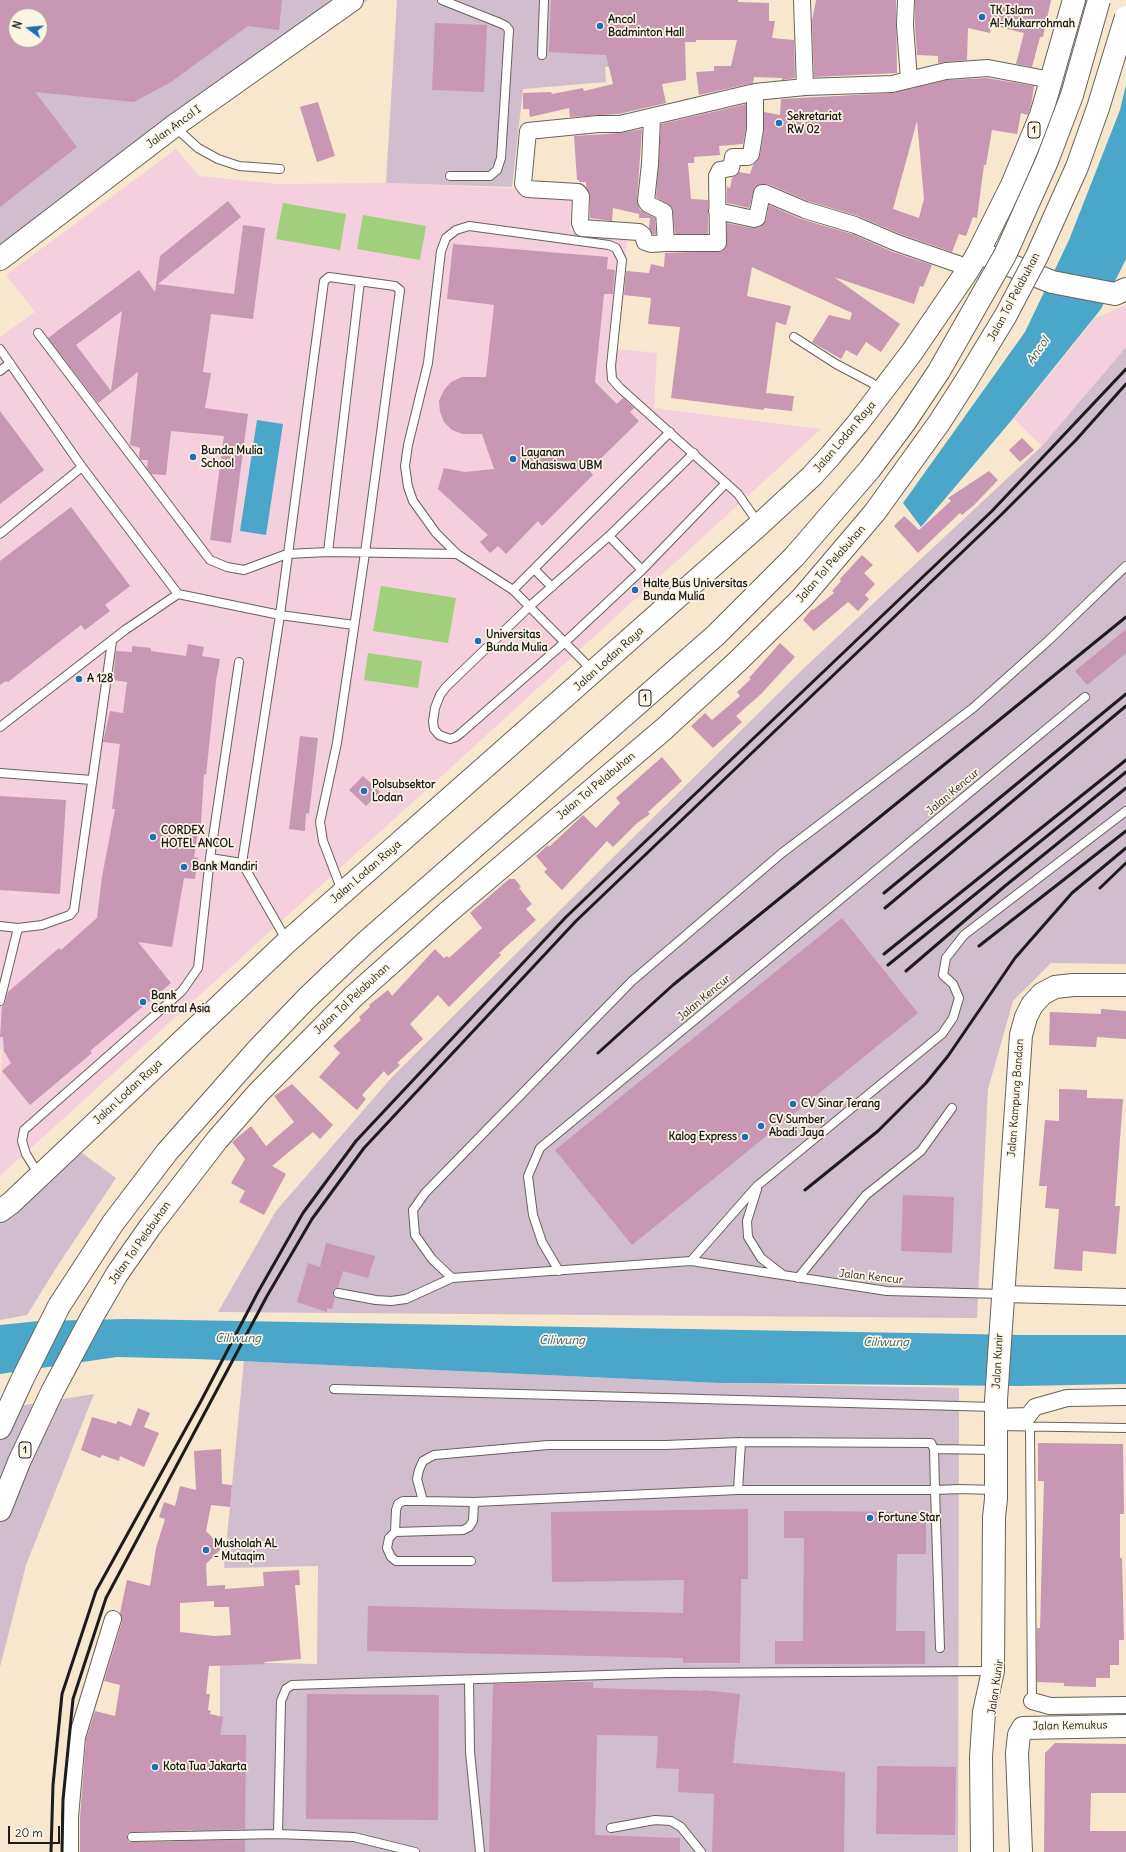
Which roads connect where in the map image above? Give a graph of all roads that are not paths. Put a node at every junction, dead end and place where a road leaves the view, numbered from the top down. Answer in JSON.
{"nodes":[{"id":1,"x":352,"y":0,"type":"edge"},
{"id":2,"x":442,"y":0,"type":"edge"},
{"id":3,"x":544,"y":0,"type":"edge"},
{"id":4,"x":802,"y":0,"type":"edge"},
{"id":5,"x":906,"y":0,"type":"edge"},
{"id":6,"x":1074,"y":0,"type":"edge"},
{"id":7,"x":1100,"y":0,"type":"edge"},
{"id":8,"x":1126,"y":17,"type":"edge"},
{"id":9,"x":542,"y":55,"type":"dead end"},
{"id":10,"x":909,"y":80,"type":"junction"},
{"id":11,"x":1051,"y":80,"type":"junction"},
{"id":12,"x":805,"y":87,"type":"junction"},
{"id":13,"x":755,"y":92,"type":"junction"},
{"id":14,"x":652,"y":118,"type":"junction"},
{"id":15,"x":174,"y":126,"type":"junction"},
{"id":16,"x":280,"y":169,"type":"dead end"},
{"id":17,"x":450,"y":176,"type":"dead end"},
{"id":18,"x":717,"y":211,"type":"junction"},
{"id":19,"x":666,"y":243,"type":"junction"},
{"id":20,"x":0,"y":259,"type":"edge"},
{"id":21,"x":980,"y":260,"type":"junction"},
{"id":22,"x":360,"y":281,"type":"junction"},
{"id":23,"x":1121,"y":292,"type":"edge"},
{"id":24,"x":38,"y":333,"type":"dead end"},
{"id":25,"x":794,"y":337,"type":"dead end"},
{"id":26,"x":0,"y":349,"type":"edge"},
{"id":27,"x":10,"y":363,"type":"junction"},
{"id":28,"x":0,"y":371,"type":"edge"},
{"id":29,"x":882,"y":392,"type":"junction"},
{"id":30,"x":670,"y":432,"type":"junction"},
{"id":31,"x":694,"y":453,"type":"junction"},
{"id":32,"x":82,"y":467,"type":"junction"},
{"id":33,"x":726,"y":483,"type":"junction"},
{"id":34,"x":759,"y":525,"type":"junction"},
{"id":35,"x":0,"y":534,"type":"edge"},
{"id":36,"x":609,"y":536,"type":"junction"},
{"id":37,"x":328,"y":552,"type":"junction"},
{"id":38,"x":365,"y":553,"type":"junction"},
{"id":39,"x":287,"y":554,"type":"junction"},
{"id":40,"x":457,"y":554,"type":"junction"},
{"id":41,"x":1126,"y":566,"type":"edge"},
{"id":42,"x":534,"y":569,"type":"junction"},
{"id":43,"x":642,"y":570,"type":"junction"},
{"id":44,"x":552,"y":587,"type":"junction"},
{"id":45,"x":512,"y":590,"type":"junction"},
{"id":46,"x":178,"y":594,"type":"junction"},
{"id":47,"x":530,"y":606,"type":"junction"},
{"id":48,"x":280,"y":615,"type":"junction"},
{"id":49,"x":354,"y":625,"type":"junction"},
{"id":50,"x":112,"y":641,"type":"junction"},
{"id":51,"x":564,"y":642,"type":"junction"},
{"id":52,"x":239,"y":662,"type":"dead end"},
{"id":53,"x":594,"y":672,"type":"junction"},
{"id":54,"x":1085,"y":697,"type":"dead end"},
{"id":55,"x":0,"y":727,"type":"edge"},
{"id":56,"x":0,"y":773,"type":"edge"},
{"id":57,"x":92,"y":780,"type":"junction"},
{"id":58,"x":1126,"y":811,"type":"edge"},
{"id":59,"x":210,"y":858,"type":"junction"},
{"id":60,"x":242,"y":863,"type":"junction"},
{"id":61,"x":343,"y":893,"type":"junction"},
{"id":62,"x":0,"y":926,"type":"edge"},
{"id":63,"x":18,"y":928,"type":"junction"},
{"id":64,"x":287,"y":942,"type":"junction"},
{"id":65,"x":1126,"y":985,"type":"edge"},
{"id":66,"x":0,"y":1001,"type":"edge"},
{"id":67,"x":952,"y":1108,"type":"dead end"},
{"id":68,"x":40,"y":1175,"type":"junction"},
{"id":69,"x":758,"y":1186,"type":"junction"},
{"id":70,"x":0,"y":1211,"type":"edge"},
{"id":71,"x":692,"y":1261,"type":"junction"},
{"id":72,"x":559,"y":1272,"type":"junction"},
{"id":73,"x":784,"y":1276,"type":"junction"},
{"id":74,"x":452,"y":1278,"type":"junction"},
{"id":75,"x":798,"y":1278,"type":"junction"},
{"id":76,"x":338,"y":1294,"type":"dead end"},
{"id":77,"x":1002,"y":1294,"type":"junction"},
{"id":78,"x":1126,"y":1297,"type":"edge"},
{"id":79,"x":1001,"y":1319,"type":"joint"},
{"id":80,"x":334,"y":1389,"type":"dead end"},
{"id":81,"x":1126,"y":1397,"type":"edge"},
{"id":82,"x":996,"y":1412,"type":"junction"},
{"id":83,"x":1029,"y":1421,"type":"junction"},
{"id":84,"x":0,"y":1428,"type":"edge"},
{"id":85,"x":1126,"y":1428,"type":"edge"},
{"id":86,"x":741,"y":1442,"type":"junction"},
{"id":87,"x":934,"y":1449,"type":"junction"},
{"id":88,"x":995,"y":1450,"type":"junction"},
{"id":89,"x":738,"y":1490,"type":"junction"},
{"id":90,"x":935,"y":1490,"type":"junction"},
{"id":91,"x":996,"y":1494,"type":"junction"},
{"id":92,"x":423,"y":1500,"type":"junction"},
{"id":93,"x":474,"y":1502,"type":"junction"},
{"id":94,"x":0,"y":1510,"type":"edge"},
{"id":95,"x":395,"y":1532,"type":"junction"},
{"id":96,"x":471,"y":1561,"type":"dead end"},
{"id":97,"x":113,"y":1620,"type":"dead end"},
{"id":98,"x":940,"y":1648,"type":"dead end"},
{"id":99,"x":993,"y":1671,"type":"junction"},
{"id":100,"x":469,"y":1680,"type":"junction"},
{"id":101,"x":1032,"y":1701,"type":"joint"},
{"id":102,"x":1126,"y":1706,"type":"edge"},
{"id":103,"x":1126,"y":1726,"type":"edge"},
{"id":104,"x":1019,"y":1735,"type":"junction"},
{"id":105,"x":611,"y":1828,"type":"dead end"},
{"id":106,"x":278,"y":1834,"type":"junction"},
{"id":107,"x":132,"y":1837,"type":"dead end"},
{"id":108,"x":70,"y":1852,"type":"edge"},
{"id":109,"x":415,"y":1852,"type":"edge"},
{"id":110,"x":480,"y":1852,"type":"edge"},
{"id":111,"x":701,"y":1852,"type":"edge"},
{"id":112,"x":982,"y":1852,"type":"edge"},
{"id":113,"x":990,"y":1852,"type":"edge"},
{"id":114,"x":1014,"y":1852,"type":"edge"},
{"id":115,"x":1021,"y":1852,"type":"edge"}],
"edges":[{"from":1,"to":15,"type":"main road","name":"Jalan Ancol I"},
{"from":2,"to":17,"type":"lane"},
{"from":3,"to":9,"type":"lane"},
{"from":4,"to":12,"type":"street"},
{"from":5,"to":10,"type":"street"},
{"from":6,"to":11,"type":"main road","name":"Jalan Lodan Raya","number":"1"},
{"from":7,"to":84,"type":"main road","number":"1","bridge":true},
{"from":8,"to":94,"type":"main road","name":"Jalan Tol Pelabuhan","number":"1","bridge":true},
{"from":10,"to":11,"type":"street"},
{"from":10,"to":12,"type":"street"},
{"from":11,"to":21,"type":"main road","name":"Jalan Lodan Raya","number":"1"},
{"from":12,"to":13,"type":"street"},
{"from":13,"to":14,"type":"street"},
{"from":13,"to":18,"type":"street"},
{"from":14,"to":19,"type":"street"},
{"from":14,"to":19,"type":"street"},
{"from":15,"to":16,"type":"lane"},
{"from":15,"to":20,"type":"main road","name":"Jalan Ancol I"},
{"from":18,"to":19,"type":"street"},
{"from":18,"to":21,"type":"street"},
{"from":21,"to":23,"type":"main road","bridge":true},
{"from":21,"to":29,"type":"main road","name":"Jalan Lodan Raya","number":"1"},
{"from":22,"to":37,"type":"lane"},
{"from":22,"to":38,"type":"lane"},
{"from":22,"to":39,"type":"lane"},
{"from":24,"to":39,"type":"lane"},
{"from":25,"to":29,"type":"lane"},
{"from":26,"to":27,"type":"lane"},
{"from":27,"to":28,"type":"lane"},
{"from":27,"to":32,"type":"lane"},
{"from":29,"to":34,"type":"main road","name":"Jalan Lodan Raya","number":"1"},
{"from":30,"to":31,"type":"lane"},
{"from":30,"to":40,"type":"lane"},
{"from":30,"to":42,"type":"lane"},
{"from":31,"to":33,"type":"lane"},
{"from":31,"to":36,"type":"lane"},
{"from":32,"to":35,"type":"lane"},
{"from":32,"to":46,"type":"lane"},
{"from":33,"to":34,"type":"lane"},
{"from":33,"to":43,"type":"lane"},
{"from":34,"to":53,"type":"main road","name":"Jalan Lodan Raya","number":"1"},
{"from":36,"to":43,"type":"lane"},
{"from":36,"to":44,"type":"lane"},
{"from":37,"to":38,"type":"lane"},
{"from":37,"to":39,"type":"lane"},
{"from":38,"to":40,"type":"lane"},
{"from":38,"to":49,"type":"lane"},
{"from":39,"to":48,"type":"lane"},
{"from":40,"to":45,"type":"lane"},
{"from":41,"to":74,"type":"lane"},
{"from":42,"to":44,"type":"lane"},
{"from":42,"to":45,"type":"lane"},
{"from":43,"to":51,"type":"lane"},
{"from":44,"to":47,"type":"lane"},
{"from":45,"to":47,"type":"lane"},
{"from":46,"to":48,"type":"lane"},
{"from":46,"to":50,"type":"lane"},
{"from":47,"to":51,"type":"lane"},
{"from":47,"to":51,"type":"lane"},
{"from":48,"to":49,"type":"lane"},
{"from":48,"to":60,"type":"lane"},
{"from":49,"to":61,"type":"lane"},
{"from":50,"to":55,"type":"lane"},
{"from":50,"to":57,"type":"lane"},
{"from":51,"to":53,"type":"lane"},
{"from":52,"to":59,"type":"lane"},
{"from":53,"to":61,"type":"main road","name":"Jalan Lodan Raya","number":"1"},
{"from":54,"to":72,"type":"lane","name":"Jalan Kencur"},
{"from":56,"to":57,"type":"lane"},
{"from":57,"to":63,"type":"lane"},
{"from":58,"to":69,"type":"lane"},
{"from":59,"to":60,"type":"lane"},
{"from":59,"to":68,"type":"lane"},
{"from":60,"to":64,"type":"lane"},
{"from":61,"to":64,"type":"main road","name":"Jalan Lodan Raya","number":"1"},
{"from":62,"to":63,"type":"lane"},
{"from":63,"to":66,"type":"lane"},
{"from":64,"to":68,"type":"main road","name":"Jalan Lodan Raya","number":"1"},
{"from":65,"to":77,"type":"main road","name":"Jalan Kampung Bandan"},
{"from":67,"to":75,"type":"lane"},
{"from":68,"to":70,"type":"main road","name":"Jalan Lodan Raya","number":"1"},
{"from":69,"to":71,"type":"lane"},
{"from":69,"to":73,"type":"lane"},
{"from":71,"to":72,"type":"lane","name":"Jalan Kencur"},
{"from":71,"to":73,"type":"lane","name":"Jalan Kencur"},
{"from":72,"to":74,"type":"lane"},
{"from":73,"to":75,"type":"lane","name":"Jalan Kencur"},
{"from":74,"to":76,"type":"lane"},
{"from":75,"to":77,"type":"lane","name":"Jalan Kencur"},
{"from":77,"to":78,"type":"street"},
{"from":77,"to":79,"type":"main road","name":"Jalan Kampung Bandan"},
{"from":79,"to":82,"type":"main road","name":"Jalan Kunir"},
{"from":80,"to":82,"type":"lane"},
{"from":81,"to":83,"type":"street"},
{"from":82,"to":83,"type":"street"},
{"from":82,"to":88,"type":"main road","name":"Jalan Kunir"},
{"from":83,"to":85,"type":"lane"},
{"from":83,"to":101,"type":"lane"},
{"from":86,"to":87,"type":"lane"},
{"from":86,"to":89,"type":"lane"},
{"from":86,"to":92,"type":"lane"},
{"from":87,"to":88,"type":"lane"},
{"from":87,"to":90,"type":"lane"},
{"from":88,"to":91,"type":"main road","name":"Jalan Kunir"},
{"from":89,"to":90,"type":"lane"},
{"from":89,"to":93,"type":"lane"},
{"from":90,"to":91,"type":"lane"},
{"from":90,"to":98,"type":"lane"},
{"from":91,"to":99,"type":"main road","name":"Jalan Kunir"},
{"from":91,"to":113,"type":"main road","name":"Jalan Kunir"},
{"from":92,"to":93,"type":"lane"},
{"from":92,"to":95,"type":"lane"},
{"from":93,"to":95,"type":"lane"},
{"from":95,"to":96,"type":"lane"},
{"from":97,"to":108,"type":"street"},
{"from":99,"to":100,"type":"lane"},
{"from":99,"to":112,"type":"main road","name":"Jalan Kunir"},
{"from":100,"to":106,"type":"lane"},
{"from":100,"to":110,"type":"lane"},
{"from":101,"to":102,"type":"street"},
{"from":103,"to":104,"type":"main road","name":"Jalan Kemukus"},
{"from":104,"to":114,"type":"lane"},
{"from":104,"to":115,"type":"main road"},
{"from":105,"to":111,"type":"lane"},
{"from":106,"to":107,"type":"lane"},
{"from":106,"to":109,"type":"lane"}]}
